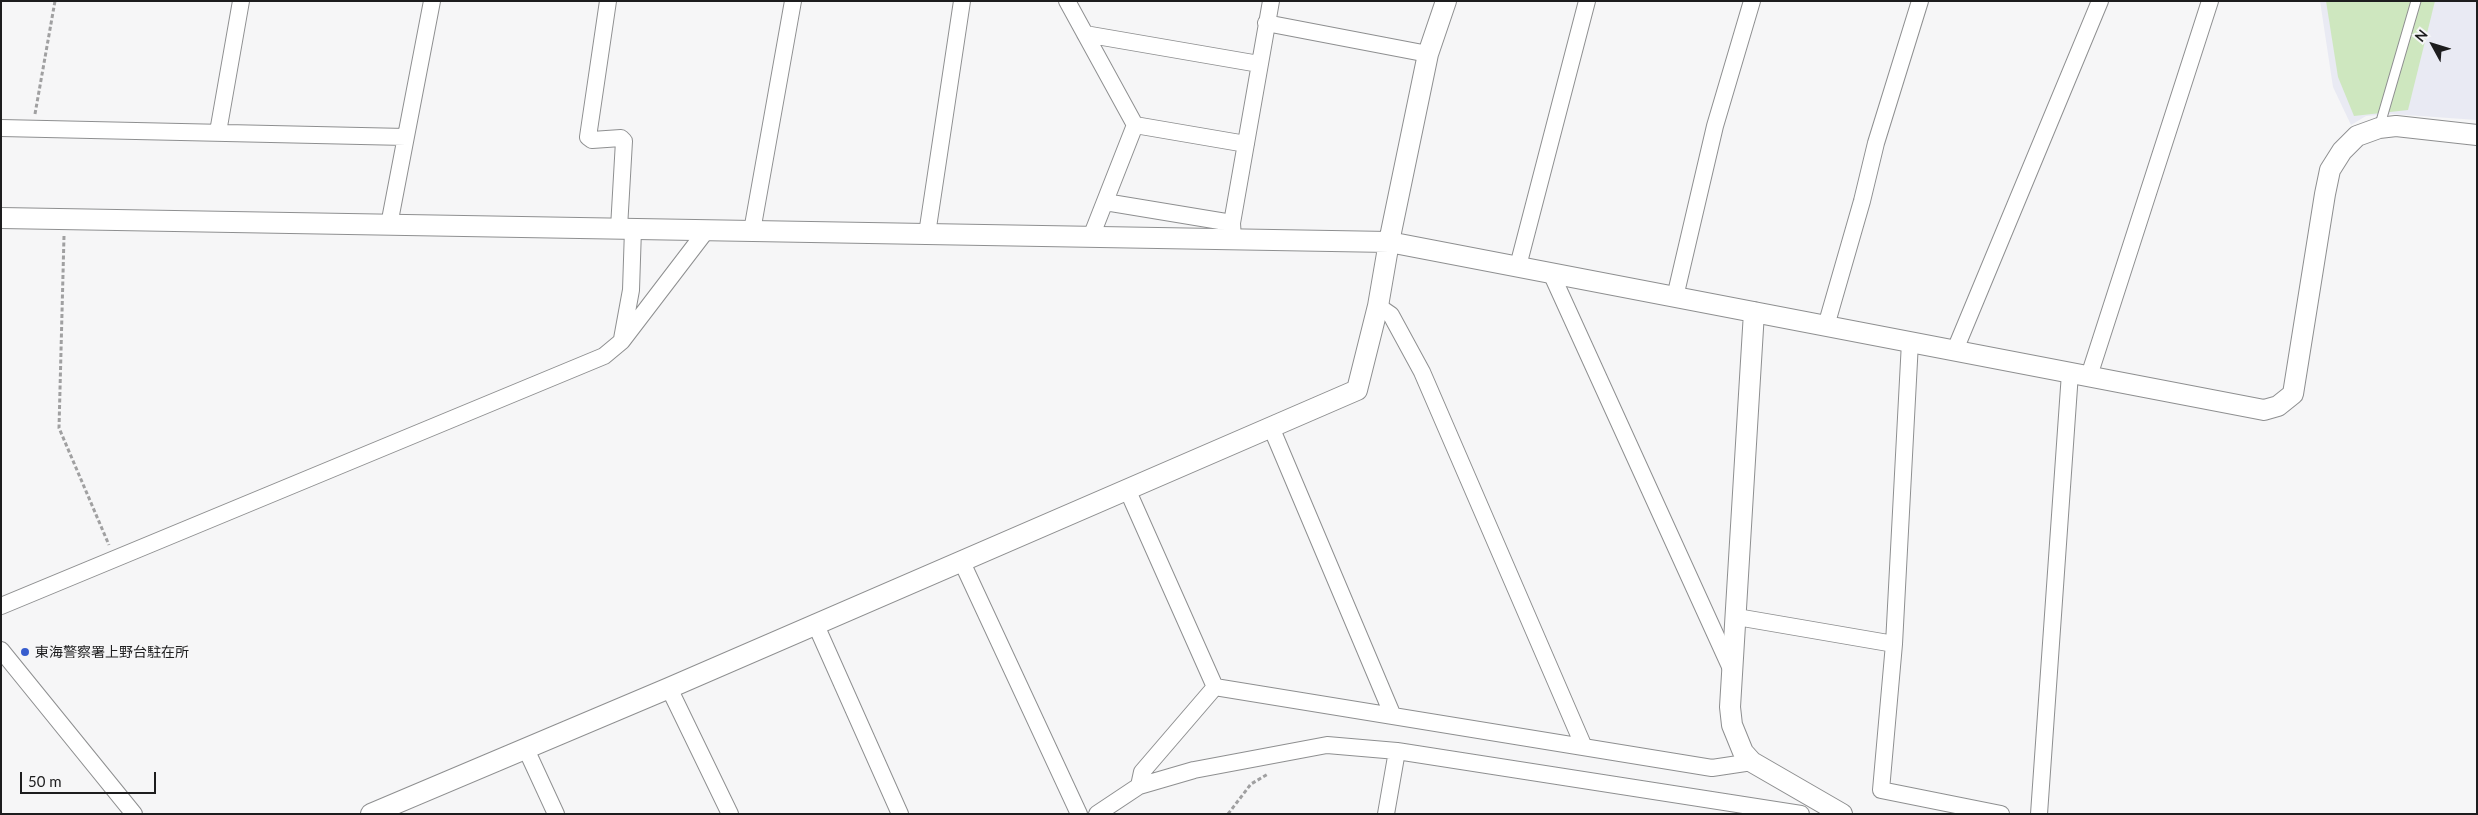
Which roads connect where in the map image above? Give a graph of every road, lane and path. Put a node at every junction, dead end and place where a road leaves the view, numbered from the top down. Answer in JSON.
{"nodes":[{"id":1,"x":55,"y":1,"type":"edge"},
{"id":2,"x":241,"y":1,"type":"edge"},
{"id":3,"x":432,"y":1,"type":"edge"},
{"id":4,"x":608,"y":1,"type":"edge"},
{"id":5,"x":794,"y":1,"type":"edge"},
{"id":6,"x":962,"y":1,"type":"edge"},
{"id":7,"x":1067,"y":1,"type":"edge"},
{"id":8,"x":1271,"y":1,"type":"edge"},
{"id":9,"x":1446,"y":1,"type":"edge"},
{"id":10,"x":1587,"y":1,"type":"edge"},
{"id":11,"x":1752,"y":1,"type":"edge"},
{"id":12,"x":1920,"y":1,"type":"edge"},
{"id":13,"x":2100,"y":1,"type":"edge"},
{"id":14,"x":2210,"y":1,"type":"edge"},
{"id":15,"x":2416,"y":1,"type":"edge"},
{"id":16,"x":1266,"y":23,"type":"junction"},
{"id":17,"x":1085,"y":34,"type":"junction"},
{"id":18,"x":1428,"y":54,"type":"junction"},
{"id":19,"x":1259,"y":64,"type":"junction"},
{"id":20,"x":1135,"y":125,"type":"junction"},
{"id":21,"x":1,"y":128,"type":"edge"},
{"id":22,"x":33,"y":128,"type":"junction"},
{"id":23,"x":2379,"y":128,"type":"junction"},
{"id":24,"x":218,"y":132,"type":"junction"},
{"id":25,"x":2477,"y":134,"type":"edge"},
{"id":26,"x":406,"y":137,"type":"junction"},
{"id":27,"x":1246,"y":144,"type":"junction"},
{"id":28,"x":1105,"y":202,"type":"junction"},
{"id":29,"x":1,"y":218,"type":"edge"},
{"id":30,"x":65,"y":219,"type":"junction"},
{"id":31,"x":389,"y":225,"type":"junction"},
{"id":32,"x":626,"y":228,"type":"junction"},
{"id":33,"x":706,"y":231,"type":"junction"},
{"id":34,"x":752,"y":231,"type":"junction"},
{"id":35,"x":1233,"y":231,"type":"junction"},
{"id":36,"x":927,"y":234,"type":"junction"},
{"id":37,"x":1091,"y":237,"type":"junction"},
{"id":38,"x":1389,"y":242,"type":"junction"},
{"id":39,"x":1518,"y":266,"type":"junction"},
{"id":40,"x":1551,"y":273,"type":"junction"},
{"id":41,"x":1675,"y":297,"type":"junction"},
{"id":42,"x":1378,"y":306,"type":"junction"},
{"id":43,"x":1754,"y":312,"type":"junction"},
{"id":44,"x":1826,"y":326,"type":"junction"},
{"id":45,"x":622,"y":341,"type":"junction"},
{"id":46,"x":1910,"y":342,"type":"junction"},
{"id":47,"x":1955,"y":350,"type":"junction"},
{"id":48,"x":2079,"y":374,"type":"junction"},
{"id":49,"x":1271,"y":427,"type":"junction"},
{"id":50,"x":1127,"y":489,"type":"junction"},
{"id":51,"x":115,"y":560,"type":"junction"},
{"id":52,"x":961,"y":560,"type":"junction"},
{"id":53,"x":1,"y":606,"type":"edge"},
{"id":54,"x":1737,"y":617,"type":"junction"},
{"id":55,"x":815,"y":623,"type":"junction"},
{"id":56,"x":1894,"y":644,"type":"junction"},
{"id":57,"x":1,"y":650,"type":"edge"},
{"id":58,"x":1733,"y":673,"type":"junction"},
{"id":59,"x":1215,"y":687,"type":"junction"},
{"id":60,"x":669,"y":688,"type":"junction"},
{"id":61,"x":1393,"y":716,"type":"junction"},
{"id":62,"x":1584,"y":747,"type":"junction"},
{"id":63,"x":526,"y":748,"type":"junction"},
{"id":64,"x":1398,"y":751,"type":"junction"},
{"id":65,"x":1752,"y":762,"type":"junction"},
{"id":66,"x":1272,"y":772,"type":"dead end"},
{"id":67,"x":1139,"y":786,"type":"junction"},
{"id":68,"x":377,"y":812,"type":"edge"},
{"id":69,"x":893,"y":812,"type":"edge"},
{"id":70,"x":1833,"y":812,"type":"edge"},
{"id":71,"x":134,"y":814,"type":"edge"},
{"id":72,"x":556,"y":814,"type":"edge"},
{"id":73,"x":730,"y":814,"type":"edge"},
{"id":74,"x":1079,"y":814,"type":"edge"},
{"id":75,"x":1097,"y":814,"type":"edge"},
{"id":76,"x":1228,"y":814,"type":"edge"},
{"id":77,"x":1386,"y":814,"type":"edge"},
{"id":78,"x":1801,"y":814,"type":"edge"},
{"id":79,"x":2001,"y":814,"type":"edge"},
{"id":80,"x":2039,"y":814,"type":"edge"}],
"edges":[{"from":1,"to":22,"type":"path"},
{"from":2,"to":24,"type":"street"},
{"from":3,"to":26,"type":"street"},
{"from":4,"to":32,"type":"street"},
{"from":5,"to":34,"type":"street"},
{"from":6,"to":36,"type":"street"},
{"from":7,"to":17,"type":"street"},
{"from":8,"to":16,"type":"street"},
{"from":9,"to":18,"type":"street"},
{"from":10,"to":39,"type":"street"},
{"from":11,"to":41,"type":"street"},
{"from":12,"to":44,"type":"street"},
{"from":13,"to":47,"type":"street"},
{"from":14,"to":48,"type":"street"},
{"from":15,"to":23,"type":"lane"},
{"from":16,"to":18,"type":"street"},
{"from":16,"to":19,"type":"street"},
{"from":17,"to":19,"type":"street"},
{"from":17,"to":20,"type":"street"},
{"from":18,"to":38,"type":"street"},
{"from":19,"to":27,"type":"street"},
{"from":20,"to":27,"type":"street"},
{"from":20,"to":28,"type":"street"},
{"from":21,"to":22,"type":"street"},
{"from":22,"to":24,"type":"street"},
{"from":23,"to":25,"type":"street"},
{"from":23,"to":48,"type":"street"},
{"from":24,"to":26,"type":"street"},
{"from":26,"to":31,"type":"street"},
{"from":27,"to":35,"type":"street"},
{"from":28,"to":35,"type":"street"},
{"from":28,"to":37,"type":"street"},
{"from":29,"to":30,"type":"street"},
{"from":30,"to":31,"type":"street"},
{"from":30,"to":51,"type":"path"},
{"from":31,"to":32,"type":"street"},
{"from":32,"to":33,"type":"street"},
{"from":32,"to":45,"type":"street"},
{"from":33,"to":34,"type":"street"},
{"from":33,"to":45,"type":"street"},
{"from":34,"to":36,"type":"street"},
{"from":35,"to":37,"type":"street"},
{"from":35,"to":38,"type":"street"},
{"from":36,"to":37,"type":"street"},
{"from":38,"to":39,"type":"street"},
{"from":38,"to":42,"type":"street"},
{"from":39,"to":40,"type":"street"},
{"from":40,"to":41,"type":"street"},
{"from":40,"to":58,"type":"street"},
{"from":41,"to":43,"type":"street"},
{"from":42,"to":49,"type":"street"},
{"from":42,"to":62,"type":"street"},
{"from":43,"to":44,"type":"street"},
{"from":43,"to":54,"type":"street"},
{"from":44,"to":46,"type":"street"},
{"from":45,"to":51,"type":"street"},
{"from":46,"to":47,"type":"street"},
{"from":46,"to":56,"type":"street"},
{"from":47,"to":48,"type":"street"},
{"from":48,"to":80,"type":"street"},
{"from":49,"to":50,"type":"street"},
{"from":49,"to":61,"type":"street"},
{"from":50,"to":52,"type":"street"},
{"from":50,"to":59,"type":"street"},
{"from":51,"to":53,"type":"street"},
{"from":52,"to":55,"type":"street"},
{"from":52,"to":74,"type":"street"},
{"from":54,"to":56,"type":"street"},
{"from":54,"to":58,"type":"street"},
{"from":55,"to":60,"type":"street"},
{"from":55,"to":69,"type":"street"},
{"from":56,"to":79,"type":"street"},
{"from":57,"to":71,"type":"street"},
{"from":58,"to":65,"type":"street"},
{"from":59,"to":61,"type":"street"},
{"from":59,"to":67,"type":"street"},
{"from":60,"to":63,"type":"street"},
{"from":60,"to":73,"type":"street"},
{"from":61,"to":62,"type":"street"},
{"from":62,"to":65,"type":"street"},
{"from":63,"to":68,"type":"street"},
{"from":63,"to":72,"type":"street"},
{"from":64,"to":67,"type":"street"},
{"from":64,"to":77,"type":"street"},
{"from":64,"to":78,"type":"street"},
{"from":65,"to":70,"type":"street"},
{"from":66,"to":76,"type":"path"},
{"from":67,"to":75,"type":"street"}]}
